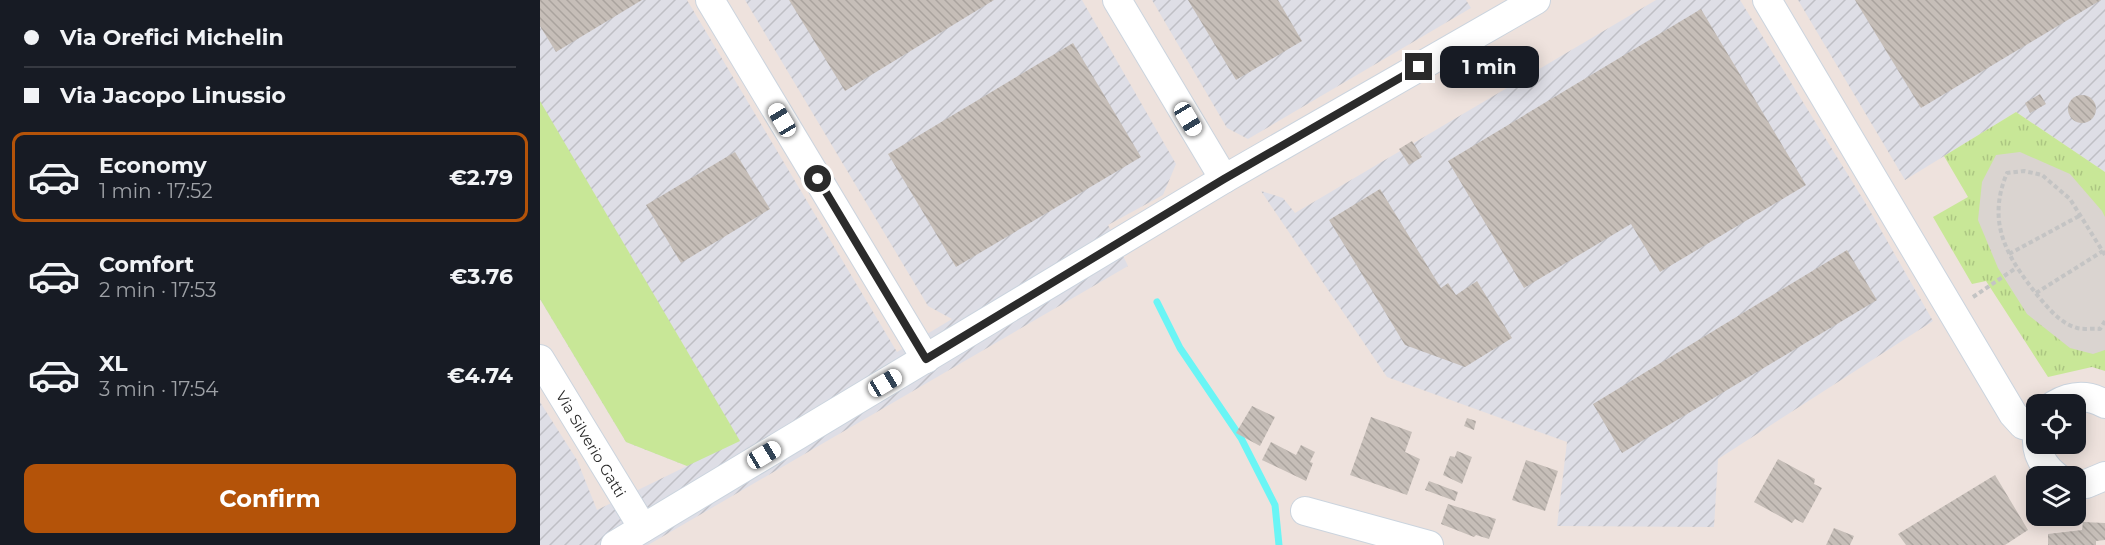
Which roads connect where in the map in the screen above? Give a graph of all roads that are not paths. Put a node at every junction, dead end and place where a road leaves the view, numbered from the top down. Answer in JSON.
{"nodes":[{"id":1,"x":711,"y":0,"type":"edge"},
{"id":2,"x":1116,"y":0,"type":"edge"},
{"id":3,"x":1536,"y":0,"type":"edge"},
{"id":4,"x":1767,"y":0,"type":"edge"},
{"id":5,"x":1224,"y":179,"type":"junction"},
{"id":6,"x":540,"y":359,"type":"edge"},
{"id":7,"x":926,"y":359,"type":"junction"},
{"id":8,"x":2086,"y":397,"type":"edge"},
{"id":9,"x":2105,"y":404,"type":"edge"},
{"id":10,"x":2026,"y":426,"type":"edge"},
{"id":11,"x":2105,"y":476,"type":"edge"},
{"id":12,"x":2086,"y":484,"type":"edge"},
{"id":13,"x":1305,"y":511,"type":"dead end"},
{"id":14,"x":643,"y":528,"type":"junction"},
{"id":15,"x":615,"y":545,"type":"edge"},
{"id":16,"x":1429,"y":545,"type":"edge"}],
"edges":[{"from":1,"to":7,"type":"street"},
{"from":2,"to":5,"type":"street"},
{"from":3,"to":5,"type":"street"},
{"from":4,"to":10,"type":"street"},
{"from":5,"to":7,"type":"street"},
{"from":6,"to":14,"type":"street","name":"Via Silverio Gatti"},
{"from":7,"to":14,"type":"street"},
{"from":8,"to":9,"type":"street"},
{"from":11,"to":12,"type":"street"},
{"from":13,"to":16,"type":"street"},
{"from":14,"to":15,"type":"street"}]}
